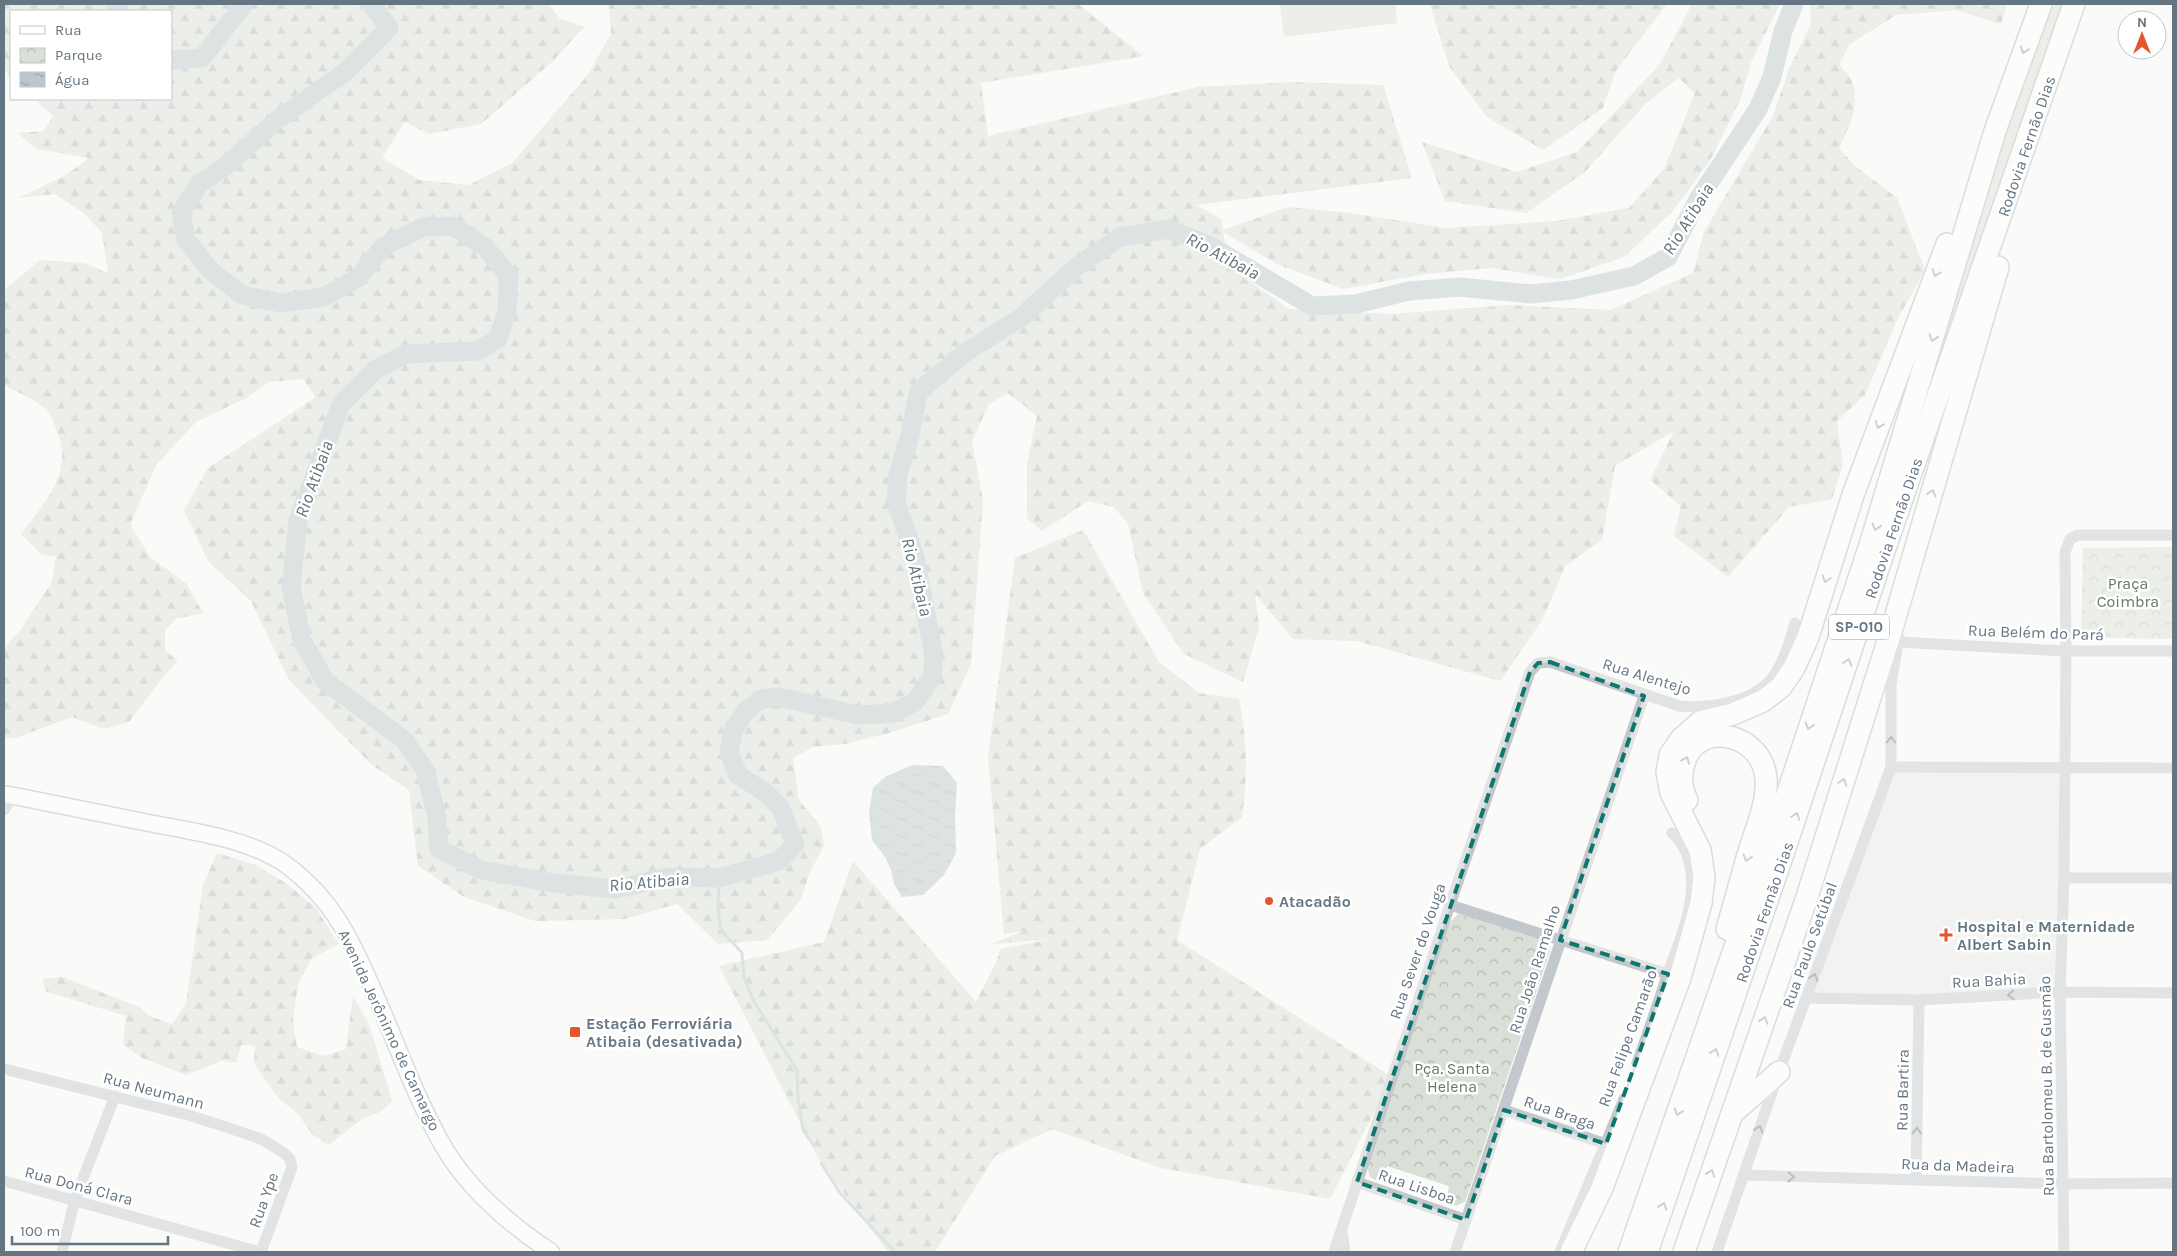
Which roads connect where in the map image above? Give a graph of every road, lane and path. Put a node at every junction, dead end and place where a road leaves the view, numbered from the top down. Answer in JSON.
{"nodes":[{"id":1,"x":2041,"y":4,"type":"edge"},
{"id":2,"x":2074,"y":4,"type":"edge"},
{"id":3,"x":1995,"y":131,"type":"junction"},
{"id":4,"x":2027,"y":142,"type":"junction"},
{"id":5,"x":1921,"y":532,"type":"junction"},
{"id":6,"x":2173,"y":535,"type":"edge"},
{"id":7,"x":1795,"y":623,"type":"dead end"},
{"id":8,"x":1897,"y":642,"type":"junction"},
{"id":9,"x":2066,"y":651,"type":"junction"},
{"id":10,"x":2173,"y":651,"type":"edge"},
{"id":11,"x":1538,"y":663,"type":"joint"},
{"id":12,"x":1644,"y":696,"type":"junction"},
{"id":13,"x":1892,"y":767,"type":"junction"},
{"id":14,"x":2064,"y":768,"type":"junction"},
{"id":15,"x":2173,"y":768,"type":"edge"},
{"id":16,"x":9,"y":795,"type":"edge"},
{"id":17,"x":4,"y":810,"type":"edge"},
{"id":18,"x":1672,"y":833,"type":"dead end"},
{"id":19,"x":2064,"y":878,"type":"junction"},
{"id":20,"x":2173,"y":878,"type":"edge"},
{"id":21,"x":1450,"y":905,"type":"junction"},
{"id":22,"x":1560,"y":940,"type":"junction"},
{"id":23,"x":1668,"y":974,"type":"junction"},
{"id":24,"x":2060,"y":992,"type":"junction"},
{"id":25,"x":2173,"y":993,"type":"edge"},
{"id":26,"x":1806,"y":998,"type":"junction"},
{"id":27,"x":1919,"y":1000,"type":"junction"},
{"id":28,"x":1714,"y":1007,"type":"junction"},
{"id":29,"x":4,"y":1069,"type":"edge"},
{"id":30,"x":1779,"y":1072,"type":"junction"},
{"id":31,"x":115,"y":1096,"type":"junction"},
{"id":32,"x":1504,"y":1110,"type":"junction"},
{"id":33,"x":1732,"y":1114,"type":"junction"},
{"id":34,"x":1606,"y":1144,"type":"junction"},
{"id":35,"x":290,"y":1159,"type":"joint"},
{"id":36,"x":1743,"y":1175,"type":"junction"},
{"id":37,"x":1916,"y":1180,"type":"junction"},
{"id":38,"x":4,"y":1181,"type":"edge"},
{"id":39,"x":1357,"y":1182,"type":"junction"},
{"id":40,"x":2173,"y":1183,"type":"edge"},
{"id":41,"x":2064,"y":1184,"type":"junction"},
{"id":42,"x":75,"y":1200,"type":"junction"},
{"id":43,"x":1466,"y":1220,"type":"junction"},
{"id":44,"x":1342,"y":1227,"type":"junction"},
{"id":45,"x":62,"y":1252,"type":"edge"},
{"id":46,"x":261,"y":1252,"type":"edge"},
{"id":47,"x":551,"y":1252,"type":"edge"},
{"id":48,"x":1334,"y":1252,"type":"edge"},
{"id":49,"x":1345,"y":1252,"type":"edge"},
{"id":50,"x":1455,"y":1252,"type":"edge"},
{"id":51,"x":1560,"y":1252,"type":"edge"},
{"id":52,"x":1571,"y":1252,"type":"edge"},
{"id":53,"x":1588,"y":1252,"type":"edge"},
{"id":54,"x":1629,"y":1252,"type":"edge"},
{"id":55,"x":1647,"y":1252,"type":"edge"},
{"id":56,"x":1684,"y":1252,"type":"edge"},
{"id":57,"x":1717,"y":1252,"type":"edge"},
{"id":58,"x":2064,"y":1252,"type":"edge"}],
"edges":[{"from":1,"to":3,"type":"highway","name":"Rodovia Fernão Dias","number":"SP-010","one_way":true},
{"from":2,"to":4,"type":"highway","name":"Rodovia Fernão Dias","number":"SP-010"},
{"from":3,"to":28,"type":"highway","name":"Rodovia Fernão Dias","number":"SP-010","one_way":true},
{"from":3,"to":52,"type":"highway","one_way":true},
{"from":5,"to":4,"type":"highway","one_way":true},
{"from":55,"to":4,"type":"highway","name":"Rodovia Fernão Dias","number":"SP-010","one_way":true},
{"from":5,"to":8,"type":"street","name":"Rua Paulo Setúbal"},
{"from":33,"to":5,"type":"highway","one_way":true},
{"from":6,"to":9,"type":"street","name":"Rua Bartolomeu B. de Gusmão"},
{"from":7,"to":12,"type":"street","name":"Rua Alentejo"},
{"from":8,"to":9,"type":"street","name":"Rua Belém do Pará"},
{"from":13,"to":8,"type":"street","name":"Rua Paulo Setúbal","one_way":true},
{"from":9,"to":10,"type":"street","name":"Rua Belém do Pará"},
{"from":9,"to":14,"type":"street","name":"Rua Bartolomeu B. de Gusmão"},
{"from":11,"to":12,"type":"street","name":"Rua Alentejo"},
{"from":11,"to":21,"type":"street","name":"Rua Sever do Vouga"},
{"from":12,"to":22,"type":"street","name":"Rua João Ramalho"},
{"from":13,"to":14,"type":"street"},
{"from":26,"to":13,"type":"street","name":"Rua Paulo Setúbal","one_way":true},
{"from":14,"to":15,"type":"street"},
{"from":14,"to":19,"type":"street","name":"Rua Bartolomeu B. de Gusmão"},
{"from":16,"to":17,"type":"street"},
{"from":16,"to":47,"type":"street","name":"Avenida Jerônimo de Camargo"},
{"from":18,"to":23,"type":"street","name":"Rua Felipe Camarão"},
{"from":19,"to":20,"type":"street"},
{"from":19,"to":24,"type":"street","name":"Rua Bartolomeu B. de Gusmão"},
{"from":21,"to":22,"type":"street"},
{"from":21,"to":39,"type":"street","name":"Rua Sever do Vouga"},
{"from":22,"to":23,"type":"street"},
{"from":22,"to":32,"type":"street","name":"Rua João Ramalho"},
{"from":23,"to":34,"type":"street","name":"Rua Felipe Camarão"},
{"from":24,"to":25,"type":"street","name":"Rua Bahia"},
{"from":24,"to":27,"type":"street","name":"Rua Bahia","one_way":true},
{"from":24,"to":41,"type":"street","name":"Rua Bartolomeu B. de Gusmão"},
{"from":26,"to":27,"type":"street","name":"Rua Bahia"},
{"from":26,"to":30,"type":"street","name":"Rua Paulo Setúbal"},
{"from":37,"to":27,"type":"street","name":"Rua Bartira","one_way":true},
{"from":53,"to":28,"type":"highway","one_way":true},
{"from":28,"to":54,"type":"highway","name":"Rodovia Fernão Dias","number":"SP-010","one_way":true},
{"from":29,"to":31,"type":"street","name":"Rua Neumann"},
{"from":30,"to":33,"type":"highway"},
{"from":36,"to":30,"type":"street","name":"Rua Paulo Setúbal","one_way":true},
{"from":31,"to":35,"type":"street","name":"Rua Neumann"},
{"from":31,"to":42,"type":"street"},
{"from":32,"to":34,"type":"street","name":"Rua Braga"},
{"from":32,"to":43,"type":"street","name":"Rua João Ramalho"},
{"from":56,"to":33,"type":"highway","one_way":true},
{"from":34,"to":51,"type":"street","name":"Rua Felipe Camarão"},
{"from":35,"to":46,"type":"street","name":"Rua Ype"},
{"from":36,"to":37,"type":"street","name":"Rua da Madeira","one_way":true},
{"from":36,"to":57,"type":"street","name":"Rua Paulo Setúbal"},
{"from":37,"to":41,"type":"street","name":"Rua da Madeira"},
{"from":38,"to":42,"type":"street","name":"Rua Doná Clara"},
{"from":39,"to":43,"type":"street","name":"Rua Lisboa"},
{"from":39,"to":44,"type":"street","name":"Rua Sever do Vouga"},
{"from":40,"to":41,"type":"street","name":"Rua da Madeira"},
{"from":41,"to":58,"type":"street","name":"Rua Bartolomeu B. de Gusmão"},
{"from":42,"to":45,"type":"street"},
{"from":42,"to":46,"type":"street","name":"Rua Doná Clara"},
{"from":43,"to":50,"type":"street","name":"Rua João Ramalho"},
{"from":44,"to":48,"type":"street","name":"Rua Sever do Vouga"},
{"from":44,"to":49,"type":"street"}]}
